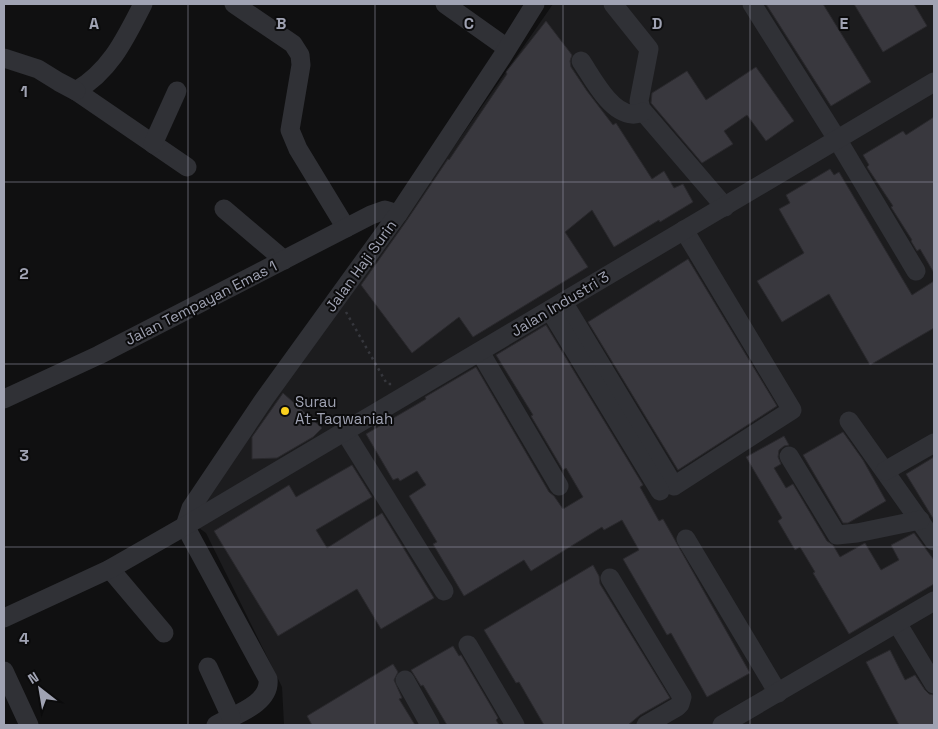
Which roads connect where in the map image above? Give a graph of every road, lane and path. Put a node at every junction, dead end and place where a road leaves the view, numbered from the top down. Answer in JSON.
{"nodes":[{"id":1,"x":143,"y":4,"type":"edge"},
{"id":2,"x":234,"y":4,"type":"edge"},
{"id":3,"x":445,"y":4,"type":"edge"},
{"id":4,"x":535,"y":4,"type":"edge"},
{"id":5,"x":613,"y":4,"type":"edge"},
{"id":6,"x":752,"y":4,"type":"edge"},
{"id":7,"x":507,"y":48,"type":"junction"},
{"id":8,"x":4,"y":58,"type":"edge"},
{"id":9,"x":581,"y":60,"type":"dead end"},
{"id":10,"x":934,"y":82,"type":"edge"},
{"id":11,"x":76,"y":90,"type":"junction"},
{"id":12,"x":178,"y":91,"type":"dead end"},
{"id":13,"x":643,"y":112,"type":"junction"},
{"id":14,"x":838,"y":140,"type":"junction"},
{"id":15,"x":153,"y":144,"type":"junction"},
{"id":16,"x":187,"y":167,"type":"dead end"},
{"id":17,"x":724,"y":206,"type":"junction"},
{"id":18,"x":224,"y":209,"type":"dead end"},
{"id":19,"x":398,"y":214,"type":"junction"},
{"id":20,"x":346,"y":228,"type":"junction"},
{"id":21,"x":684,"y":230,"type":"junction"},
{"id":22,"x":284,"y":260,"type":"junction"},
{"id":23,"x":916,"y":272,"type":"dead end"},
{"id":24,"x":338,"y":298,"type":"junction"},
{"id":25,"x":557,"y":306,"type":"junction"},
{"id":26,"x":480,"y":352,"type":"junction"},
{"id":27,"x":395,"y":385,"type":"dead end"},
{"id":28,"x":4,"y":399,"type":"edge"},
{"id":29,"x":849,"y":421,"type":"dead end"},
{"id":30,"x":345,"y":432,"type":"junction"},
{"id":31,"x":934,"y":443,"type":"edge"},
{"id":32,"x":789,"y":456,"type":"dead end"},
{"id":33,"x":886,"y":470,"type":"junction"},
{"id":34,"x":559,"y":486,"type":"dead end"},
{"id":35,"x":660,"y":491,"type":"dead end"},
{"id":36,"x":920,"y":520,"type":"junction"},
{"id":37,"x":185,"y":526,"type":"junction"},
{"id":38,"x":686,"y":539,"type":"dead end"},
{"id":39,"x":934,"y":541,"type":"edge"},
{"id":40,"x":110,"y":569,"type":"junction"},
{"id":41,"x":610,"y":578,"type":"dead end"},
{"id":42,"x":444,"y":591,"type":"dead end"},
{"id":43,"x":934,"y":601,"type":"edge"},
{"id":44,"x":4,"y":618,"type":"edge"},
{"id":45,"x":897,"y":623,"type":"junction"},
{"id":46,"x":164,"y":633,"type":"dead end"},
{"id":47,"x":468,"y":645,"type":"dead end"},
{"id":48,"x":208,"y":667,"type":"dead end"},
{"id":49,"x":4,"y":672,"type":"edge"},
{"id":50,"x":404,"y":680,"type":"dead end"},
{"id":51,"x":934,"y":684,"type":"edge"},
{"id":52,"x":778,"y":693,"type":"junction"},
{"id":53,"x":675,"y":718,"type":"edge"},
{"id":54,"x":224,"y":721,"type":"edge"},
{"id":55,"x":29,"y":725,"type":"edge"},
{"id":56,"x":430,"y":725,"type":"edge"},
{"id":57,"x":515,"y":725,"type":"edge"},
{"id":58,"x":646,"y":725,"type":"edge"},
{"id":59,"x":722,"y":725,"type":"edge"}],
"edges":[{"from":1,"to":11,"type":"street"},
{"from":2,"to":20,"type":"street"},
{"from":3,"to":7,"type":"street"},
{"from":4,"to":7,"type":"street","name":"Jalan Haji Surin"},
{"from":5,"to":13,"type":"street"},
{"from":6,"to":14,"type":"street"},
{"from":7,"to":19,"type":"street","name":"Jalan Haji Surin"},
{"from":8,"to":11,"type":"street"},
{"from":9,"to":13,"type":"street"},
{"from":10,"to":14,"type":"street","name":"Jalan Industri 3"},
{"from":11,"to":15,"type":"street"},
{"from":12,"to":15,"type":"street"},
{"from":13,"to":17,"type":"street"},
{"from":14,"to":17,"type":"street","name":"Jalan Industri 3"},
{"from":14,"to":23,"type":"street"},
{"from":15,"to":16,"type":"street"},
{"from":17,"to":21,"type":"street","name":"Jalan Industri 3"},
{"from":18,"to":22,"type":"street"},
{"from":19,"to":20,"type":"street","name":"Jalan Tempayan Emas 1"},
{"from":19,"to":24,"type":"street","name":"Jalan Haji Surin"},
{"from":20,"to":22,"type":"street","name":"Jalan Tempayan Emas 1"},
{"from":21,"to":25,"type":"street","name":"Jalan Industri 3"},
{"from":21,"to":25,"type":"street"},
{"from":22,"to":28,"type":"street","name":"Jalan Tempayan Emas 1"},
{"from":24,"to":27,"type":"path"},
{"from":24,"to":37,"type":"street","name":"Jalan Haji Surin"},
{"from":25,"to":26,"type":"street","name":"Jalan Industri 3"},
{"from":25,"to":35,"type":"street"},
{"from":26,"to":30,"type":"street","name":"Jalan Industri 3"},
{"from":26,"to":34,"type":"street"},
{"from":29,"to":33,"type":"street"},
{"from":30,"to":37,"type":"street","name":"Jalan Industri 3"},
{"from":30,"to":42,"type":"street"},
{"from":31,"to":33,"type":"street"},
{"from":32,"to":36,"type":"street"},
{"from":33,"to":36,"type":"street"},
{"from":36,"to":39,"type":"street"},
{"from":37,"to":40,"type":"street","name":"Jalan Industri 3"},
{"from":37,"to":54,"type":"street"},
{"from":38,"to":52,"type":"street"},
{"from":40,"to":44,"type":"street","name":"Jalan Industri 3"},
{"from":40,"to":46,"type":"street"},
{"from":41,"to":53,"type":"street"},
{"from":43,"to":45,"type":"street"},
{"from":45,"to":51,"type":"street"},
{"from":45,"to":52,"type":"street"},
{"from":47,"to":57,"type":"street"},
{"from":48,"to":54,"type":"street"},
{"from":49,"to":55,"type":"street"},
{"from":50,"to":56,"type":"street"},
{"from":52,"to":59,"type":"street"},
{"from":53,"to":58,"type":"street"}]}
